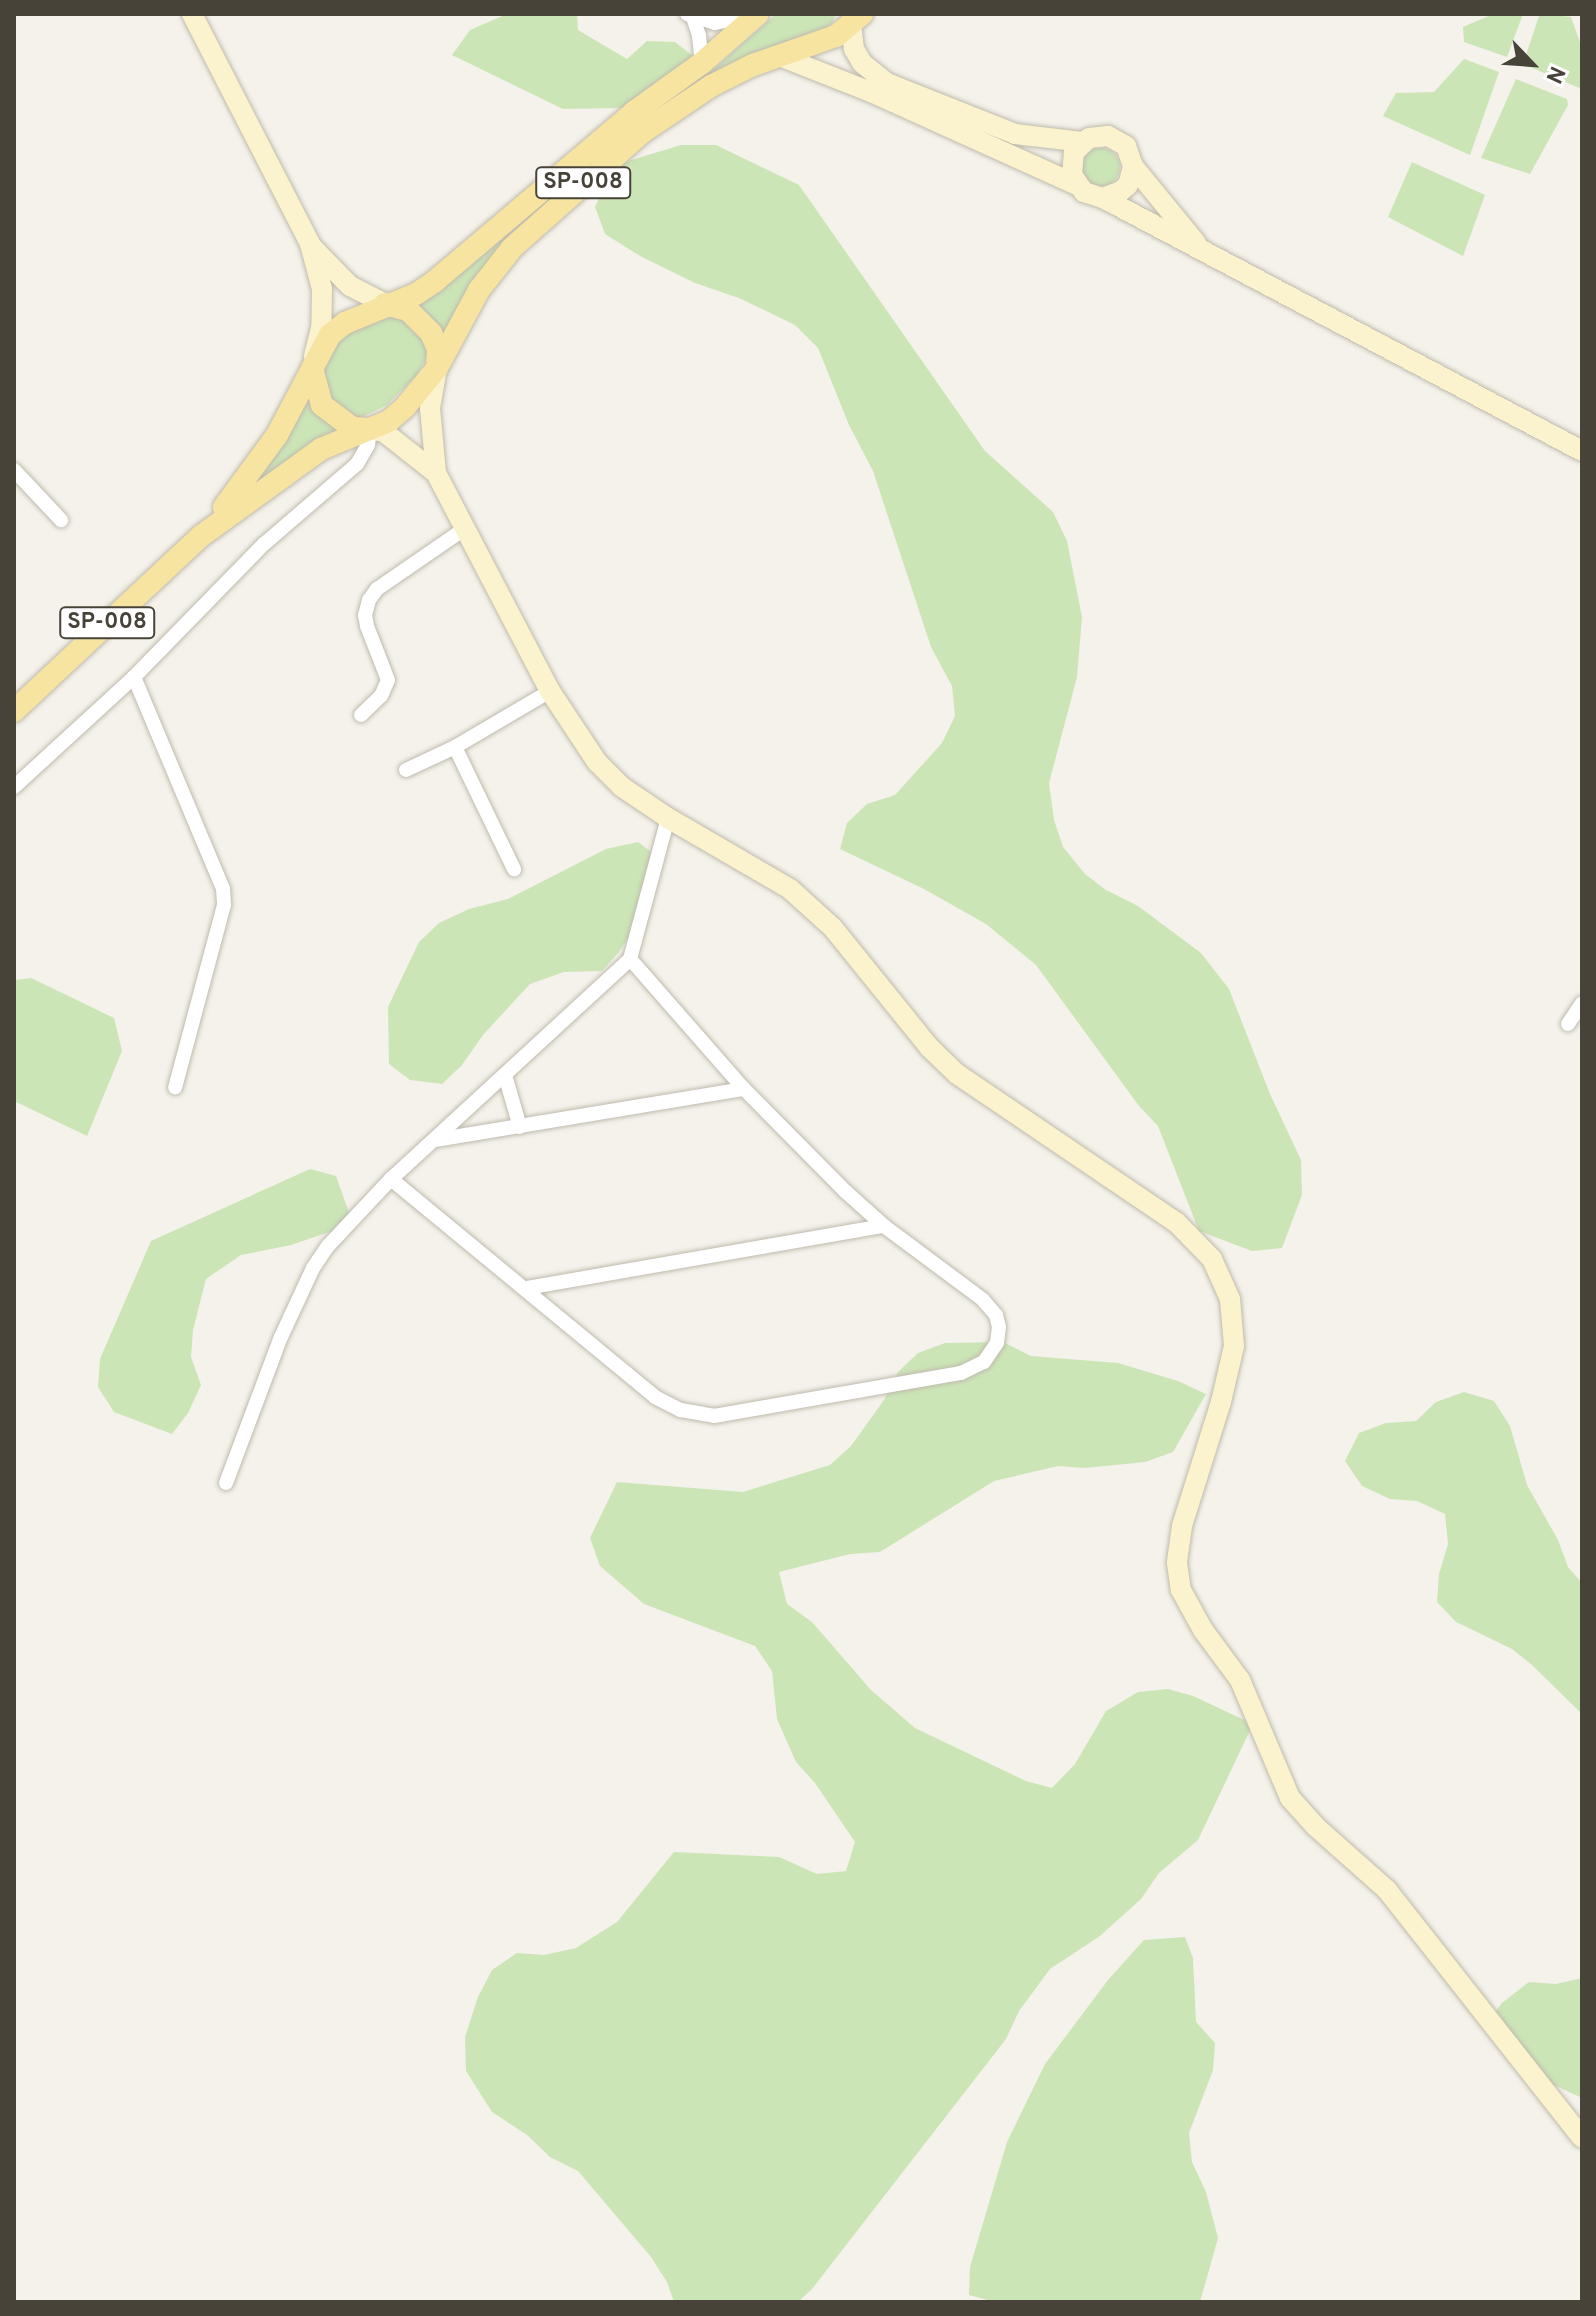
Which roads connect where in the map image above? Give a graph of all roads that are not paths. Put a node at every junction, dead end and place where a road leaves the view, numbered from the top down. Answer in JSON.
{"nodes":[{"id":1,"x":192,"y":14,"type":"edge"},
{"id":2,"x":690,"y":15,"type":"edge"},
{"id":3,"x":757,"y":15,"type":"edge"},
{"id":4,"x":854,"y":18,"type":"edge"},
{"id":5,"x":782,"y":57,"type":"junction"},
{"id":6,"x":702,"y":63,"type":"junction"},
{"id":7,"x":1082,"y":142,"type":"junction"},
{"id":8,"x":1133,"y":166,"type":"junction"},
{"id":9,"x":1077,"y":185,"type":"junction"},
{"id":10,"x":1103,"y":198,"type":"junction"},
{"id":11,"x":310,"y":244,"type":"junction"},
{"id":12,"x":1204,"y":252,"type":"junction"},
{"id":13,"x":385,"y":304,"type":"junction"},
{"id":14,"x":312,"y":368,"type":"junction"},
{"id":15,"x":437,"y":368,"type":"junction"},
{"id":16,"x":370,"y":429,"type":"junction"},
{"id":17,"x":1582,"y":451,"type":"edge"},
{"id":18,"x":14,"y":470,"type":"edge"},
{"id":19,"x":436,"y":473,"type":"junction"},
{"id":20,"x":61,"y":520,"type":"dead end"},
{"id":21,"x":463,"y":530,"type":"junction"},
{"id":22,"x":201,"y":536,"type":"junction"},
{"id":23,"x":134,"y":677,"type":"junction"},
{"id":24,"x":550,"y":691,"type":"junction"},
{"id":25,"x":14,"y":711,"type":"edge"},
{"id":26,"x":361,"y":715,"type":"dead end"},
{"id":27,"x":455,"y":747,"type":"junction"},
{"id":28,"x":406,"y":770,"type":"dead end"},
{"id":29,"x":14,"y":787,"type":"edge"},
{"id":30,"x":668,"y":818,"type":"junction"},
{"id":31,"x":514,"y":869,"type":"dead end"},
{"id":32,"x":630,"y":959,"type":"junction"},
{"id":33,"x":1582,"y":1003,"type":"edge"},
{"id":34,"x":1568,"y":1024,"type":"dead end"},
{"id":35,"x":505,"y":1075,"type":"junction"},
{"id":36,"x":175,"y":1088,"type":"dead end"},
{"id":37,"x":744,"y":1089,"type":"junction"},
{"id":38,"x":520,"y":1127,"type":"junction"},
{"id":39,"x":434,"y":1140,"type":"junction"},
{"id":40,"x":391,"y":1179,"type":"junction"},
{"id":41,"x":884,"y":1226,"type":"junction"},
{"id":42,"x":527,"y":1288,"type":"junction"},
{"id":43,"x":226,"y":1483,"type":"dead end"},
{"id":44,"x":1582,"y":2138,"type":"edge"}],
"edges":[{"from":1,"to":11,"type":"main road"},
{"from":2,"to":3,"type":"street"},
{"from":2,"to":6,"type":"street"},
{"from":3,"to":6,"type":"main road","number":"SP-008"},
{"from":4,"to":5,"type":"main road","number":"SP-008"},
{"from":4,"to":7,"type":"main road"},
{"from":5,"to":9,"type":"main road"},
{"from":5,"to":15,"type":"main road","number":"SP-008"},
{"from":6,"to":13,"type":"main road","number":"SP-008"},
{"from":7,"to":8,"type":"main road"},
{"from":7,"to":9,"type":"main road"},
{"from":8,"to":10,"type":"main road"},
{"from":8,"to":12,"type":"main road"},
{"from":9,"to":10,"type":"main road"},
{"from":10,"to":12,"type":"main road"},
{"from":11,"to":13,"type":"main road"},
{"from":11,"to":14,"type":"main road"},
{"from":12,"to":17,"type":"main road"},
{"from":13,"to":14,"type":"main road","number":"SP-008"},
{"from":13,"to":15,"type":"main road"},
{"from":14,"to":16,"type":"main road"},
{"from":14,"to":22,"type":"main road","number":"SP-008"},
{"from":15,"to":16,"type":"main road","number":"SP-008"},
{"from":15,"to":19,"type":"main road"},
{"from":16,"to":19,"type":"main road"},
{"from":16,"to":22,"type":"main road","number":"SP-008"},
{"from":16,"to":23,"type":"street"},
{"from":18,"to":20,"type":"street"},
{"from":19,"to":21,"type":"main road"},
{"from":21,"to":24,"type":"main road"},
{"from":21,"to":26,"type":"street"},
{"from":22,"to":25,"type":"main road","number":"SP-008"},
{"from":23,"to":29,"type":"street"},
{"from":23,"to":36,"type":"street"},
{"from":24,"to":27,"type":"street"},
{"from":24,"to":30,"type":"main road"},
{"from":27,"to":28,"type":"street"},
{"from":27,"to":31,"type":"street"},
{"from":30,"to":32,"type":"street"},
{"from":30,"to":44,"type":"main road"},
{"from":32,"to":35,"type":"street"},
{"from":32,"to":37,"type":"street"},
{"from":33,"to":34,"type":"street"},
{"from":35,"to":38,"type":"street"},
{"from":35,"to":39,"type":"street"},
{"from":37,"to":38,"type":"street"},
{"from":37,"to":41,"type":"street"},
{"from":38,"to":39,"type":"street"},
{"from":39,"to":40,"type":"street"},
{"from":40,"to":42,"type":"street"},
{"from":40,"to":43,"type":"street"},
{"from":41,"to":42,"type":"street"},
{"from":41,"to":42,"type":"street"}]}
